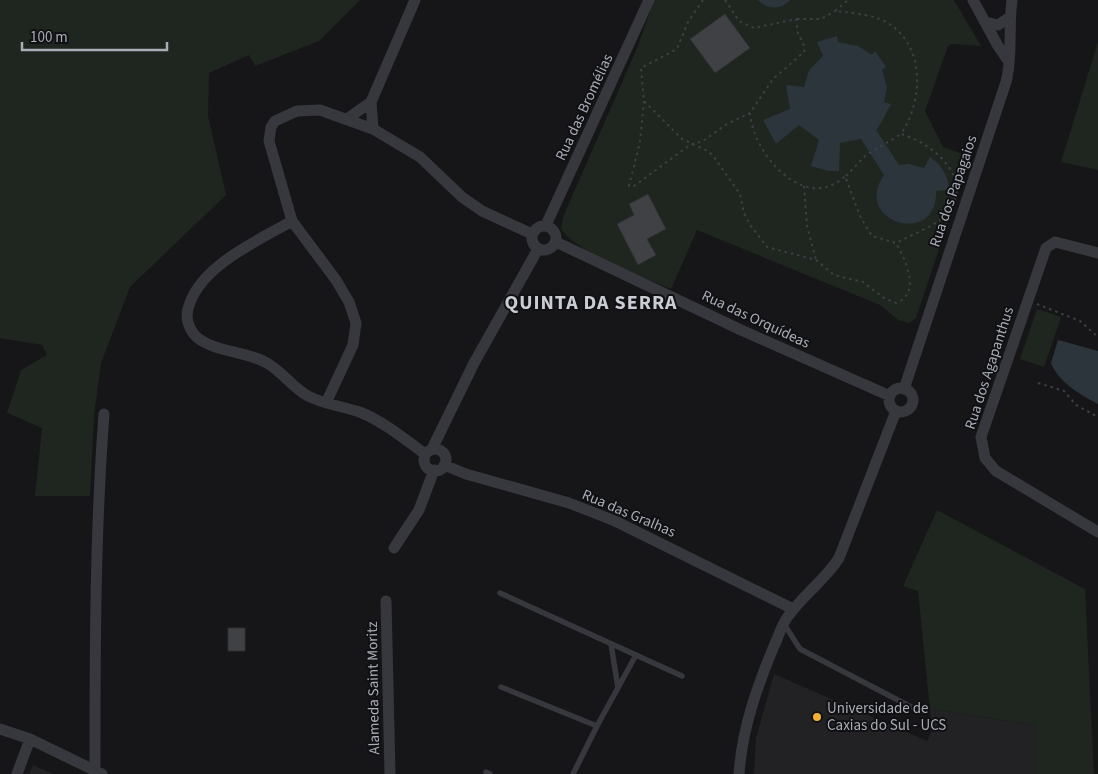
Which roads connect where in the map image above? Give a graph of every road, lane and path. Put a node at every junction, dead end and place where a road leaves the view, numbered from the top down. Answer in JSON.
{"nodes":[{"id":1,"x":415,"y":0,"type":"edge"},
{"id":2,"x":649,"y":0,"type":"edge"},
{"id":3,"x":703,"y":0,"type":"edge"},
{"id":4,"x":725,"y":0,"type":"edge"},
{"id":5,"x":848,"y":0,"type":"edge"},
{"id":6,"x":972,"y":0,"type":"edge"},
{"id":7,"x":1012,"y":0,"type":"edge"},
{"id":8,"x":835,"y":11,"type":"junction"},
{"id":9,"x":1010,"y":17,"type":"junction"},
{"id":10,"x":796,"y":19,"type":"junction"},
{"id":11,"x":984,"y":22,"type":"junction"},
{"id":12,"x":1009,"y":62,"type":"junction"},
{"id":13,"x":644,"y":101,"type":"junction"},
{"id":14,"x":371,"y":102,"type":"junction"},
{"id":15,"x":750,"y":113,"type":"junction"},
{"id":16,"x":347,"y":118,"type":"junction"},
{"id":17,"x":373,"y":129,"type":"junction"},
{"id":18,"x":901,"y":134,"type":"junction"},
{"id":19,"x":690,"y":145,"type":"junction"},
{"id":20,"x":846,"y":176,"type":"junction"},
{"id":21,"x":804,"y":185,"type":"junction"},
{"id":22,"x":292,"y":221,"type":"junction"},
{"id":23,"x":546,"y":226,"type":"junction"},
{"id":24,"x":532,"y":234,"type":"junction"},
{"id":25,"x":556,"y":242,"type":"junction"},
{"id":26,"x":896,"y":243,"type":"junction"},
{"id":27,"x":538,"y":249,"type":"junction"},
{"id":28,"x":1098,"y":253,"type":"edge"},
{"id":29,"x":816,"y":260,"type":"junction"},
{"id":30,"x":1028,"y":300,"type":"junction"},
{"id":31,"x":1098,"y":337,"type":"edge"},
{"id":32,"x":1038,"y":383,"type":"dead end"},
{"id":33,"x":904,"y":389,"type":"junction"},
{"id":34,"x":890,"y":396,"type":"junction"},
{"id":35,"x":326,"y":403,"type":"junction"},
{"id":36,"x":896,"y":411,"type":"junction"},
{"id":37,"x":104,"y":414,"type":"dead end"},
{"id":38,"x":1098,"y":416,"type":"edge"},
{"id":39,"x":428,"y":452,"type":"junction"},
{"id":40,"x":444,"y":465,"type":"junction"},
{"id":41,"x":434,"y":470,"type":"junction"},
{"id":42,"x":1098,"y":532,"type":"edge"},
{"id":43,"x":394,"y":548,"type":"dead end"},
{"id":44,"x":500,"y":593,"type":"dead end"},
{"id":45,"x":386,"y":601,"type":"dead end"},
{"id":46,"x":793,"y":609,"type":"junction"},
{"id":47,"x":784,"y":624,"type":"junction"},
{"id":48,"x":611,"y":644,"type":"junction"},
{"id":49,"x":636,"y":655,"type":"junction"},
{"id":50,"x":682,"y":676,"type":"dead end"},
{"id":51,"x":501,"y":687,"type":"dead end"},
{"id":52,"x":618,"y":688,"type":"junction"},
{"id":53,"x":915,"y":709,"type":"dead end"},
{"id":54,"x":596,"y":726,"type":"junction"},
{"id":55,"x":0,"y":729,"type":"edge"},
{"id":56,"x":30,"y":739,"type":"junction"},
{"id":57,"x":98,"y":772,"type":"edge"},
{"id":58,"x":17,"y":774,"type":"edge"},
{"id":59,"x":390,"y":774,"type":"edge"},
{"id":60,"x":573,"y":774,"type":"edge"},
{"id":61,"x":739,"y":774,"type":"edge"}],
"edges":[{"from":1,"to":14,"type":"street"},
{"from":2,"to":23,"type":"street","name":"Rua das Bromélias"},
{"from":3,"to":13,"type":"path"},
{"from":4,"to":10,"type":"path"},
{"from":5,"to":8,"type":"path"},
{"from":6,"to":11,"type":"street"},
{"from":7,"to":9,"type":"street","name":"Rua dos Papagaios"},
{"from":8,"to":10,"type":"path"},
{"from":8,"to":18,"type":"path"},
{"from":9,"to":11,"type":"street"},
{"from":9,"to":12,"type":"street","name":"Rua dos Papagaios"},
{"from":10,"to":15,"type":"path"},
{"from":11,"to":12,"type":"street"},
{"from":12,"to":33,"type":"street","name":"Rua dos Papagaios"},
{"from":13,"to":19,"type":"path"},
{"from":13,"to":19,"type":"path"},
{"from":14,"to":16,"type":"street"},
{"from":14,"to":17,"type":"street"},
{"from":15,"to":19,"type":"path"},
{"from":15,"to":21,"type":"path"},
{"from":16,"to":17,"type":"street"},
{"from":16,"to":22,"type":"street"},
{"from":17,"to":24,"type":"street"},
{"from":18,"to":20,"type":"path"},
{"from":18,"to":26,"type":"path"},
{"from":19,"to":29,"type":"path"},
{"from":20,"to":21,"type":"path"},
{"from":20,"to":26,"type":"path"},
{"from":21,"to":29,"type":"path"},
{"from":22,"to":35,"type":"street"},
{"from":22,"to":35,"type":"street"},
{"from":23,"to":24,"type":"street"},
{"from":23,"to":25,"type":"street"},
{"from":24,"to":27,"type":"street"},
{"from":25,"to":27,"type":"street"},
{"from":25,"to":34,"type":"street","name":"Rua das Orquídeas"},
{"from":26,"to":29,"type":"path"},
{"from":27,"to":39,"type":"street"},
{"from":28,"to":30,"type":"street","name":"Rua dos Agapanthus"},
{"from":30,"to":31,"type":"path"},
{"from":30,"to":42,"type":"street","name":"Rua dos Agapanthus"},
{"from":32,"to":38,"type":"path"},
{"from":33,"to":34,"type":"street"},
{"from":33,"to":36,"type":"street"},
{"from":34,"to":36,"type":"street"},
{"from":35,"to":39,"type":"street"},
{"from":36,"to":46,"type":"street"},
{"from":37,"to":57,"type":"street"},
{"from":39,"to":40,"type":"street"},
{"from":39,"to":41,"type":"street"},
{"from":40,"to":41,"type":"street"},
{"from":40,"to":46,"type":"street","name":"Rua das Gralhas"},
{"from":41,"to":43,"type":"street"},
{"from":44,"to":48,"type":"lane"},
{"from":45,"to":59,"type":"street","name":"Alameda Saint Moritz"},
{"from":46,"to":47,"type":"street"},
{"from":47,"to":53,"type":"lane"},
{"from":47,"to":61,"type":"street"},
{"from":48,"to":49,"type":"lane"},
{"from":48,"to":52,"type":"lane"},
{"from":49,"to":50,"type":"lane"},
{"from":49,"to":52,"type":"lane"},
{"from":51,"to":54,"type":"lane"},
{"from":52,"to":54,"type":"lane"},
{"from":54,"to":60,"type":"lane"},
{"from":55,"to":56,"type":"street"},
{"from":56,"to":57,"type":"street"},
{"from":56,"to":58,"type":"street"}]}
